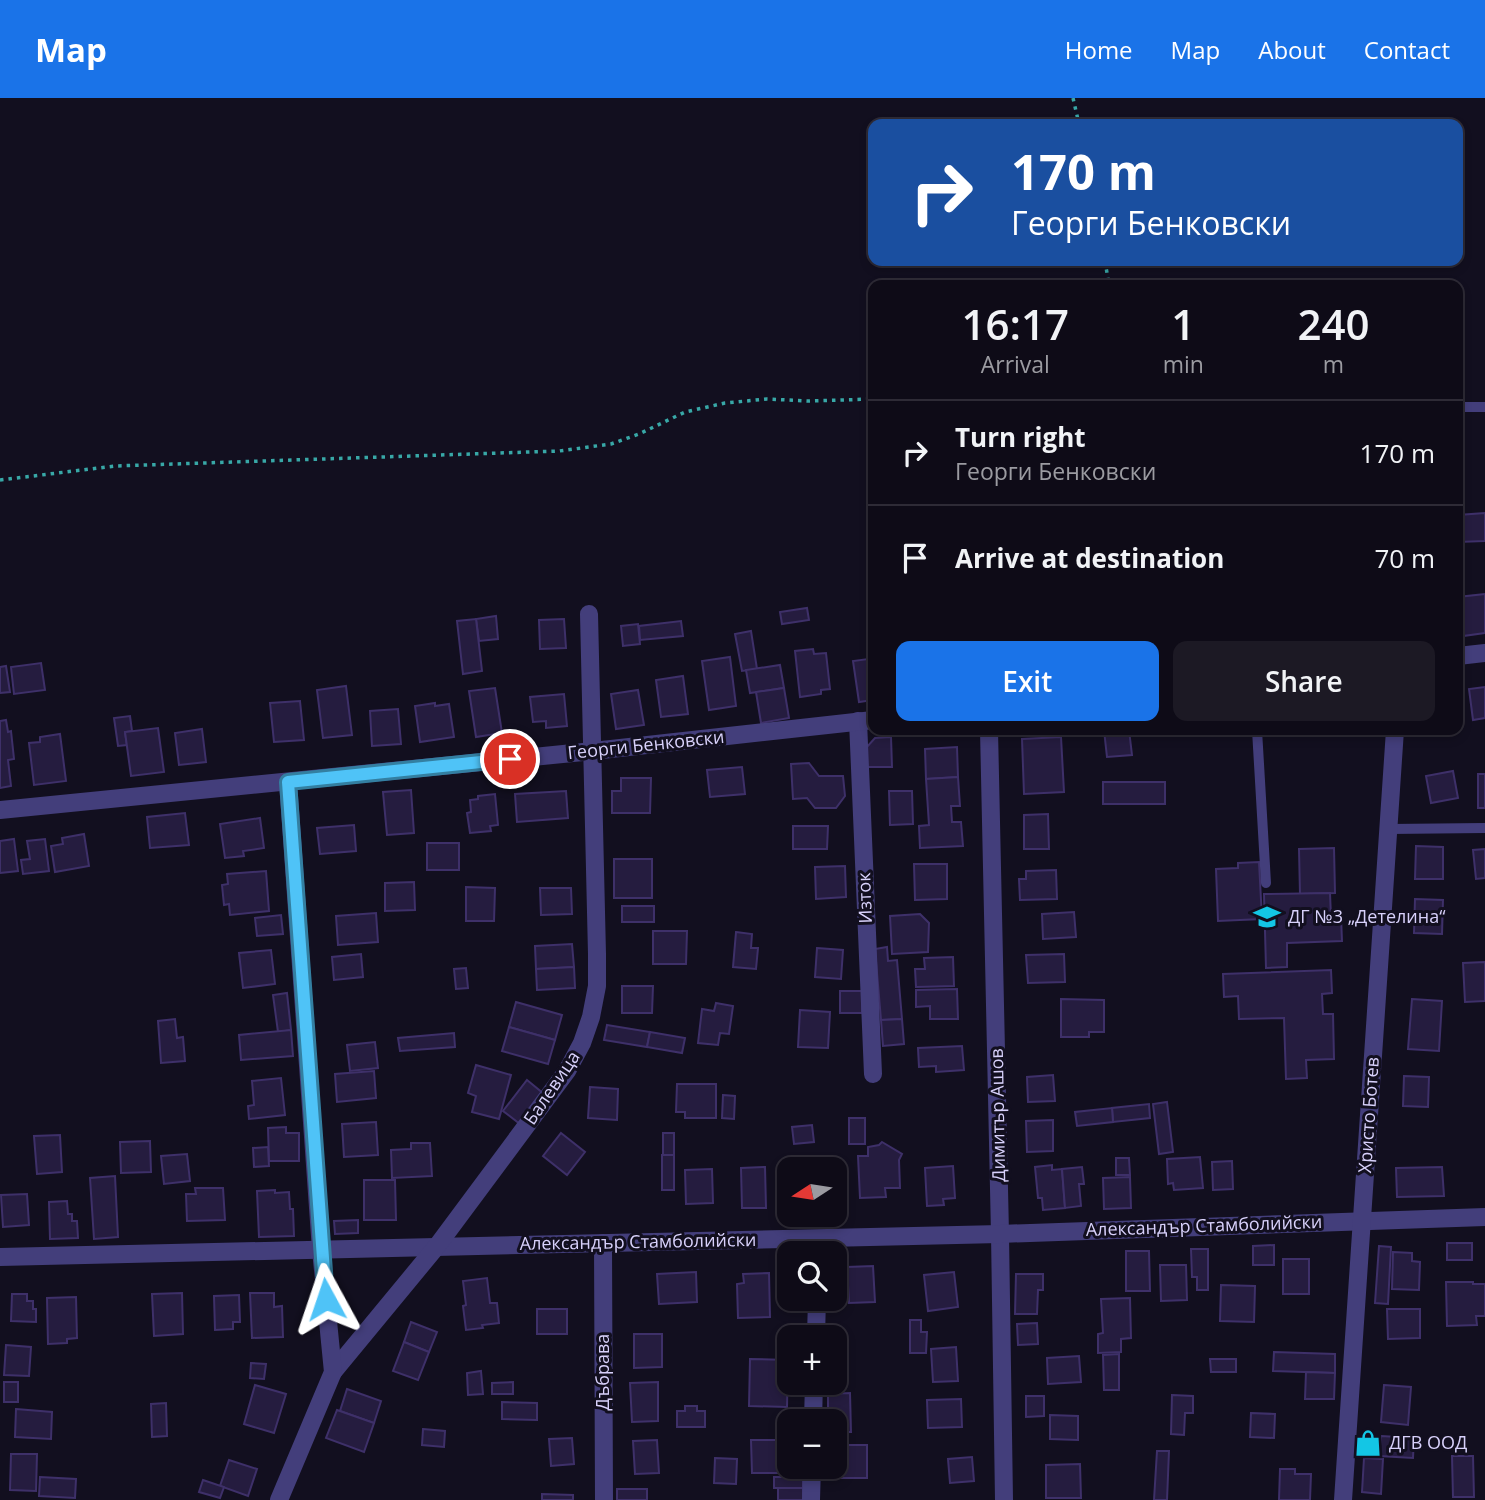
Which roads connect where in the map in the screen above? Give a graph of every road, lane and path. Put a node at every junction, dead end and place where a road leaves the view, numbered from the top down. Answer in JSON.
{"nodes":[{"id":1,"x":1073,"y":98,"type":"edge"},
{"id":2,"x":1078,"y":119,"type":"edge"},
{"id":3,"x":868,"y":399,"type":"edge"},
{"id":4,"x":1463,"y":407,"type":"edge"},
{"id":5,"x":1485,"y":407,"type":"edge"},
{"id":6,"x":0,"y":480,"type":"edge"},
{"id":7,"x":589,"y":614,"type":"dead end"},
{"id":8,"x":1485,"y":653,"type":"edge"},
{"id":9,"x":1463,"y":655,"type":"edge"},
{"id":10,"x":866,"y":721,"type":"edge"},
{"id":11,"x":989,"y":735,"type":"edge"},
{"id":12,"x":1257,"y":735,"type":"edge"},
{"id":13,"x":1395,"y":735,"type":"edge"},
{"id":14,"x":593,"y":751,"type":"junction"},
{"id":15,"x":288,"y":782,"type":"junction"},
{"id":16,"x":0,"y":810,"type":"edge"},
{"id":17,"x":1485,"y":828,"type":"edge"},
{"id":18,"x":1389,"y":829,"type":"junction"},
{"id":19,"x":1266,"y":883,"type":"dead end"},
{"id":20,"x":873,"y":1074,"type":"dead end"},
{"id":21,"x":1485,"y":1217,"type":"edge"},
{"id":22,"x":1362,"y":1221,"type":"junction"},
{"id":23,"x":1000,"y":1234,"type":"junction"},
{"id":24,"x":603,"y":1243,"type":"junction"},
{"id":25,"x":847,"y":1244,"type":"edge"},
{"id":26,"x":777,"y":1245,"type":"edge"},
{"id":27,"x":437,"y":1246,"type":"junction"},
{"id":28,"x":321,"y":1250,"type":"junction"},
{"id":29,"x":0,"y":1257,"type":"edge"},
{"id":30,"x":332,"y":1372,"type":"junction"},
{"id":31,"x":812,"y":1479,"type":"edge"},
{"id":32,"x":279,"y":1500,"type":"edge"},
{"id":33,"x":604,"y":1500,"type":"edge"},
{"id":34,"x":811,"y":1500,"type":"edge"},
{"id":35,"x":1003,"y":1500,"type":"edge"},
{"id":36,"x":1343,"y":1500,"type":"edge"}],
"edges":[{"from":1,"to":2,"type":"path"},
{"from":3,"to":6,"type":"path"},
{"from":4,"to":5,"type":"lane"},
{"from":7,"to":14,"type":"street","name":"Балевица"},
{"from":8,"to":9,"type":"street"},
{"from":10,"to":14,"type":"street","name":"Георги Бенковски"},
{"from":10,"to":20,"type":"street","name":"Изток"},
{"from":11,"to":23,"type":"street","name":"Димитър Ашов"},
{"from":12,"to":19,"type":"lane"},
{"from":13,"to":18,"type":"street","name":"Христо Ботев"},
{"from":14,"to":15,"type":"street","name":"Георги Бенковски"},
{"from":14,"to":27,"type":"street","name":"Балевица"},
{"from":15,"to":16,"type":"street","name":"Георги Бенковски"},
{"from":15,"to":28,"type":"street"},
{"from":17,"to":18,"type":"lane"},
{"from":18,"to":22,"type":"street","name":"Христо Ботев"},
{"from":21,"to":22,"type":"street","name":"Александър Стамболийски"},
{"from":22,"to":23,"type":"street","name":"Александър Стамболийски"},
{"from":22,"to":36,"type":"street","name":"Христо Ботев"},
{"from":23,"to":25,"type":"street","name":"Александър Стамболийски"},
{"from":23,"to":35,"type":"street","name":"Димитър Ашов"},
{"from":24,"to":26,"type":"street","name":"Александър Стамболийски"},
{"from":24,"to":27,"type":"street","name":"Александър Стамболийски"},
{"from":24,"to":33,"type":"street","name":"Дъбрава"},
{"from":27,"to":28,"type":"street","name":"Александър Стамболийски"},
{"from":27,"to":30,"type":"street","name":"Балевица"},
{"from":28,"to":29,"type":"street","name":"Александър Стамболийски"},
{"from":28,"to":30,"type":"street"},
{"from":30,"to":32,"type":"street"},
{"from":31,"to":34,"type":"street"}]}
